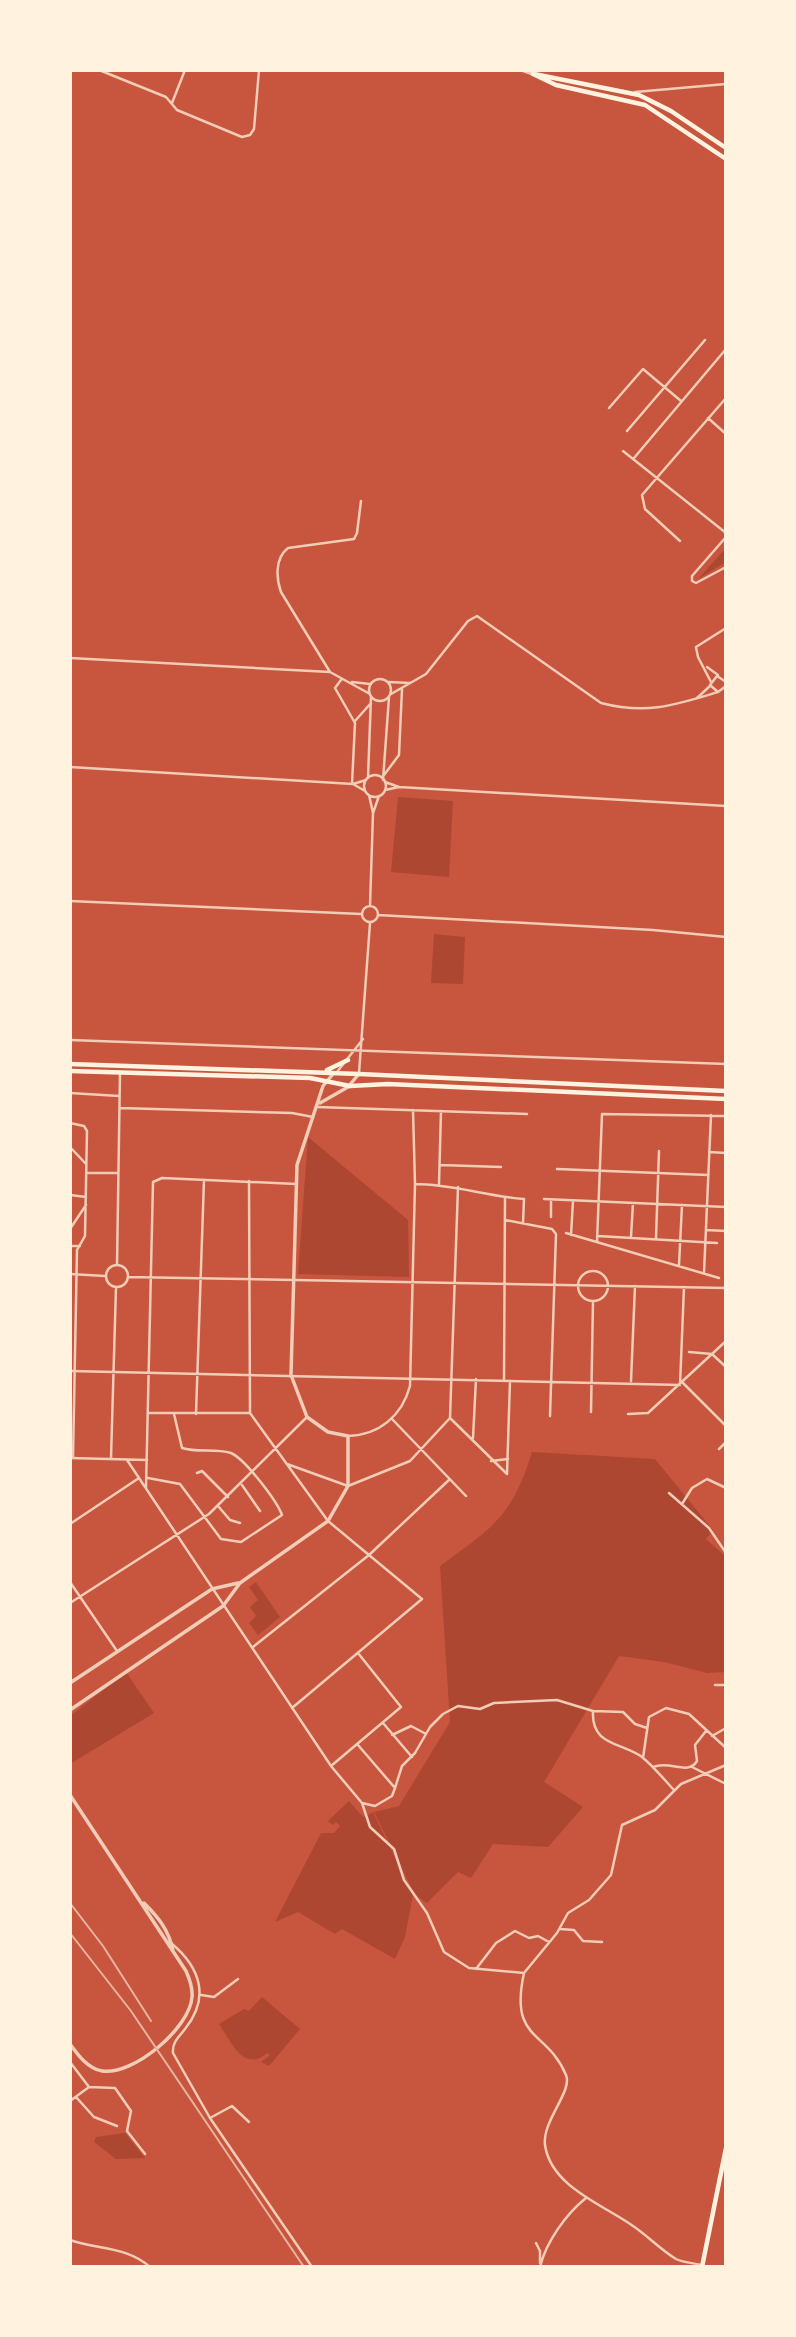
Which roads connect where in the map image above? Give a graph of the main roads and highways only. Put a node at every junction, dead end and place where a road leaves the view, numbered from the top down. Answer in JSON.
{"nodes":[{"id":1,"x":533,"y":72,"type":"edge"},
{"id":2,"x":726,"y":148,"type":"edge"},
{"id":3,"x":726,"y":159,"type":"edge"},
{"id":4,"x":348,"y":1060,"type":"road end"},
{"id":5,"x":70,"y":1064,"type":"edge"},
{"id":6,"x":70,"y":1071,"type":"edge"},
{"id":7,"x":323,"y":1071,"type":"junction"},
{"id":8,"x":726,"y":1091,"type":"edge"},
{"id":9,"x":726,"y":1099,"type":"edge"},
{"id":10,"x":726,"y":2148,"type":"edge"},
{"id":11,"x":702,"y":2266,"type":"edge"}],
"edges":[{"from":1,"to":2,"type":"main road"},
{"from":1,"to":3,"type":"main road"},
{"from":4,"to":7,"type":"main road"},
{"from":5,"to":7,"type":"main road"},
{"from":6,"to":9,"type":"main road"},
{"from":7,"to":8,"type":"main road"},
{"from":10,"to":11,"type":"main road"}]}
